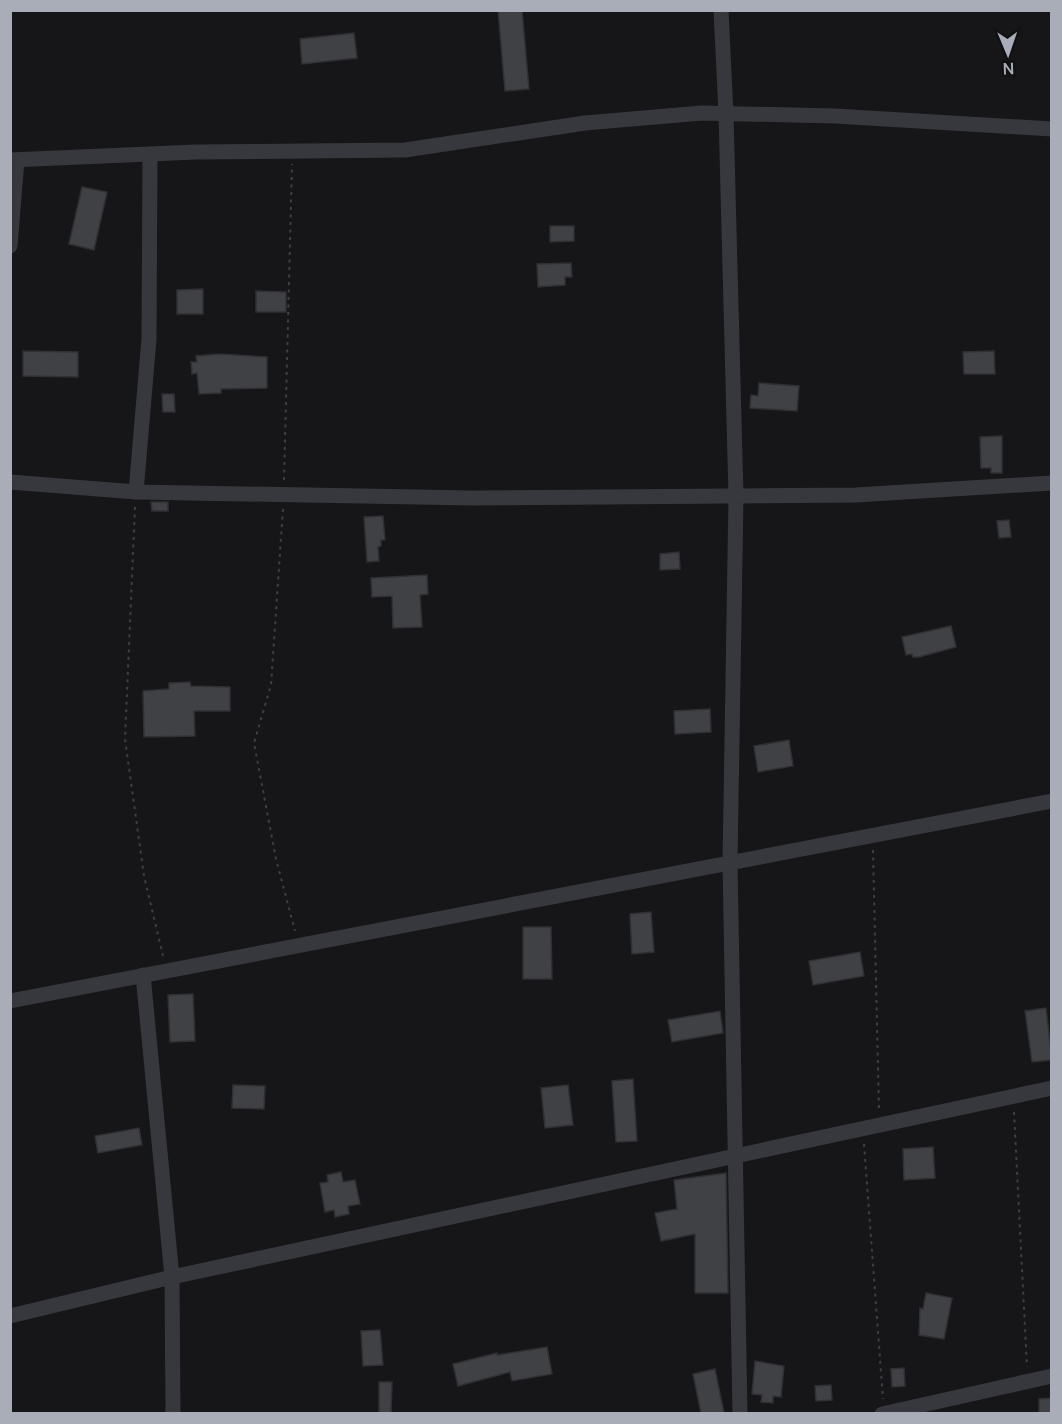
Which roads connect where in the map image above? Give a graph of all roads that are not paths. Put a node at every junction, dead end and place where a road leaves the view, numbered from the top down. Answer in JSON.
{"nodes":[{"id":1,"x":721,"y":10,"type":"edge"},
{"id":2,"x":726,"y":114,"type":"junction"},
{"id":3,"x":1052,"y":129,"type":"edge"},
{"id":4,"x":150,"y":154,"type":"junction"},
{"id":5,"x":14,"y":160,"type":"edge"},
{"id":6,"x":10,"y":246,"type":"edge"},
{"id":7,"x":10,"y":482,"type":"edge"},
{"id":8,"x":1052,"y":483,"type":"edge"},
{"id":9,"x":136,"y":492,"type":"junction"},
{"id":10,"x":736,"y":496,"type":"junction"},
{"id":11,"x":1052,"y":801,"type":"edge"},
{"id":12,"x":730,"y":862,"type":"junction"},
{"id":13,"x":143,"y":975,"type":"junction"},
{"id":14,"x":10,"y":1001,"type":"edge"},
{"id":15,"x":1052,"y":1088,"type":"edge"},
{"id":16,"x":734,"y":1158,"type":"junction"},
{"id":17,"x":172,"y":1277,"type":"junction"},
{"id":18,"x":10,"y":1316,"type":"edge"},
{"id":19,"x":1052,"y":1376,"type":"edge"},
{"id":20,"x":173,"y":1413,"type":"edge"},
{"id":21,"x":740,"y":1413,"type":"edge"},
{"id":22,"x":883,"y":1413,"type":"edge"}],
"edges":[{"from":1,"to":2,"type":"street"},
{"from":2,"to":3,"type":"street"},
{"from":2,"to":4,"type":"street"},
{"from":2,"to":10,"type":"street"},
{"from":4,"to":5,"type":"street"},
{"from":4,"to":9,"type":"street"},
{"from":5,"to":6,"type":"street"},
{"from":7,"to":9,"type":"street"},
{"from":8,"to":10,"type":"street"},
{"from":9,"to":10,"type":"street"},
{"from":10,"to":12,"type":"street"},
{"from":11,"to":12,"type":"street"},
{"from":12,"to":13,"type":"street"},
{"from":12,"to":16,"type":"street"},
{"from":13,"to":14,"type":"street"},
{"from":13,"to":17,"type":"street"},
{"from":15,"to":16,"type":"street"},
{"from":16,"to":17,"type":"street"},
{"from":16,"to":21,"type":"street"},
{"from":17,"to":18,"type":"street"},
{"from":17,"to":20,"type":"street"},
{"from":19,"to":22,"type":"street"}]}
